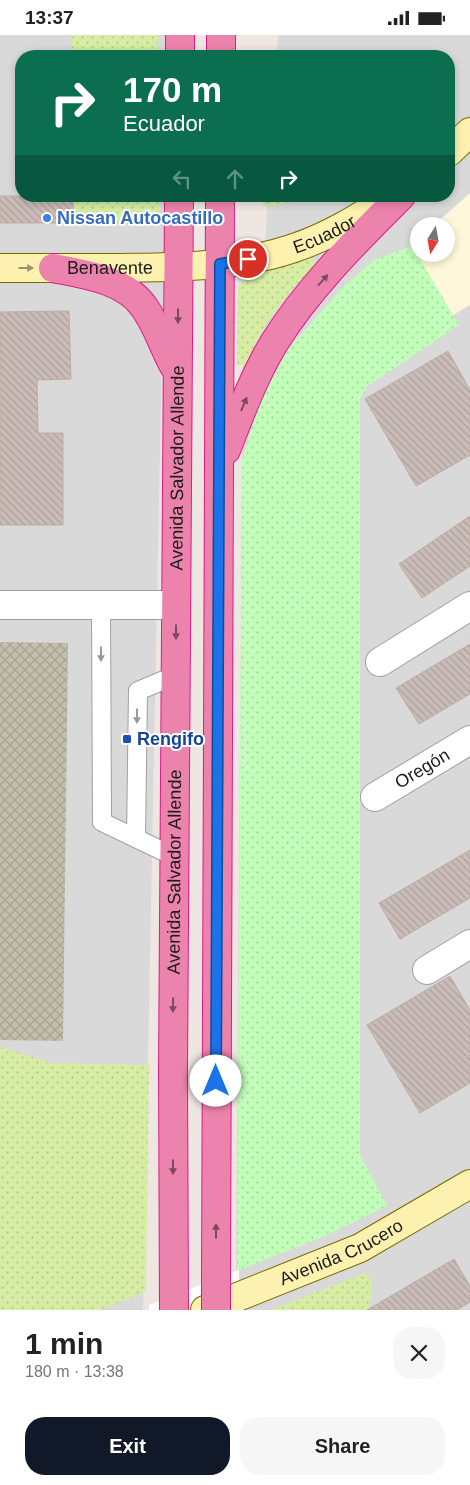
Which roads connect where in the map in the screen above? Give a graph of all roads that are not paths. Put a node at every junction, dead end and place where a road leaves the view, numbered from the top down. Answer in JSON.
{"nodes":[{"id":1,"x":180,"y":35,"type":"edge"},
{"id":2,"x":221,"y":35,"type":"edge"},
{"id":3,"x":180,"y":50,"type":"edge"},
{"id":4,"x":221,"y":50,"type":"edge"},
{"id":5,"x":470,"y":132,"type":"edge"},
{"id":6,"x":455,"y":146,"type":"edge"},
{"id":7,"x":179,"y":202,"type":"edge"},
{"id":8,"x":220,"y":202,"type":"edge"},
{"id":9,"x":384,"y":202,"type":"edge"},
{"id":10,"x":395,"y":202,"type":"edge"},
{"id":11,"x":220,"y":264,"type":"junction"},
{"id":12,"x":179,"y":267,"type":"junction"},
{"id":13,"x":0,"y":268,"type":"edge"},
{"id":14,"x":52,"y":268,"type":"junction"},
{"id":15,"x":178,"y":374,"type":"junction"},
{"id":16,"x":220,"y":465,"type":"junction"},
{"id":17,"x":0,"y":605,"type":"edge"},
{"id":18,"x":101,"y":605,"type":"junction"},
{"id":19,"x":176,"y":605,"type":"junction"},
{"id":20,"x":470,"y":606,"type":"edge"},
{"id":21,"x":380,"y":662,"type":"dead end"},
{"id":22,"x":176,"y":675,"type":"junction"},
{"id":23,"x":470,"y":740,"type":"edge"},
{"id":24,"x":375,"y":797,"type":"dead end"},
{"id":25,"x":136,"y":838,"type":"junction"},
{"id":26,"x":175,"y":857,"type":"junction"},
{"id":27,"x":470,"y":944,"type":"edge"},
{"id":28,"x":427,"y":970,"type":"dead end"},
{"id":29,"x":470,"y":1184,"type":"edge"},
{"id":30,"x":173,"y":1303,"type":"edge"},
{"id":31,"x":205,"y":1310,"type":"edge"},
{"id":32,"x":216,"y":1310,"type":"edge"}],
"edges":[{"from":1,"to":3,"type":"highway"},
{"from":2,"to":4,"type":"highway"},
{"from":5,"to":6,"type":"main road"},
{"from":7,"to":12,"type":"highway","name":"Avenida Salvador Allende"},
{"from":8,"to":11,"type":"highway"},
{"from":9,"to":11,"type":"main road","name":"Ecuador"},
{"from":16,"to":10,"type":"highway","one_way":true},
{"from":11,"to":12,"type":"main road","name":"Benavente"},
{"from":11,"to":16,"type":"highway"},
{"from":12,"to":14,"type":"main road","name":"Benavente"},
{"from":12,"to":15,"type":"highway","name":"Avenida Salvador Allende","one_way":true},
{"from":13,"to":14,"type":"main road","name":"Benavente","one_way":true},
{"from":14,"to":15,"type":"highway"},
{"from":15,"to":19,"type":"highway","name":"Avenida Salvador Allende"},
{"from":32,"to":16,"type":"highway","one_way":true,"bridge":true},
{"from":17,"to":18,"type":"street"},
{"from":18,"to":19,"type":"street"},
{"from":18,"to":25,"type":"lane","one_way":true},
{"from":19,"to":22,"type":"highway","name":"Avenida Salvador Allende","one_way":true},
{"from":20,"to":21,"type":"street"},
{"from":22,"to":25,"type":"lane","one_way":true},
{"from":22,"to":26,"type":"highway","name":"Avenida Salvador Allende"},
{"from":23,"to":24,"type":"street","name":"Oregón"},
{"from":25,"to":26,"type":"lane"},
{"from":26,"to":30,"type":"highway","name":"Avenida Salvador Allende","one_way":true},
{"from":27,"to":28,"type":"street"},
{"from":29,"to":31,"type":"main road","name":"Avenida Crucero"}]}
